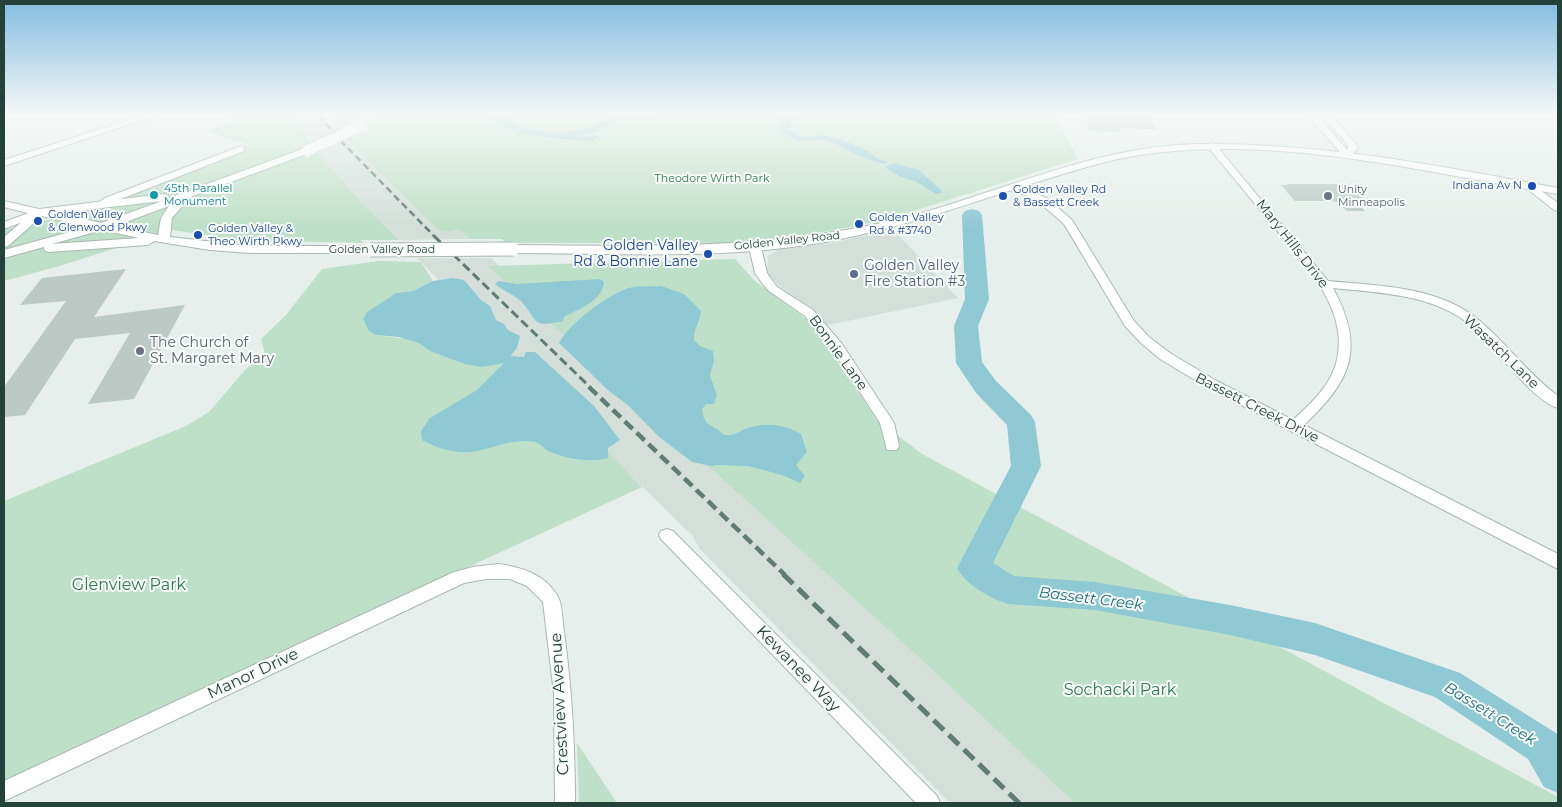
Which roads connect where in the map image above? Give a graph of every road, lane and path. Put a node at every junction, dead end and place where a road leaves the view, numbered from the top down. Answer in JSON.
{"nodes":[{"id":1,"x":36,"y":153,"type":"edge"},
{"id":2,"x":229,"y":153,"type":"edge"},
{"id":3,"x":301,"y":153,"type":"edge"},
{"id":4,"x":1130,"y":153,"type":"edge"},
{"id":5,"x":1217,"y":153,"type":"edge"},
{"id":6,"x":1324,"y":153,"type":"edge"},
{"id":7,"x":1347,"y":154,"type":"joint"},
{"id":8,"x":4,"y":163,"type":"edge"},
{"id":9,"x":1529,"y":185,"type":"junction"},
{"id":10,"x":1014,"y":187,"type":"junction"},
{"id":11,"x":1558,"y":191,"type":"edge"},
{"id":12,"x":193,"y":193,"type":"junction"},
{"id":13,"x":4,"y":204,"type":"edge"},
{"id":14,"x":98,"y":206,"type":"junction"},
{"id":15,"x":1558,"y":208,"type":"edge"},
{"id":16,"x":40,"y":212,"type":"junction"},
{"id":17,"x":4,"y":226,"type":"edge"},
{"id":18,"x":104,"y":226,"type":"junction"},
{"id":19,"x":164,"y":240,"type":"junction"},
{"id":20,"x":4,"y":243,"type":"edge"},
{"id":21,"x":755,"y":247,"type":"junction"},
{"id":22,"x":17,"y":250,"type":"junction"},
{"id":23,"x":4,"y":254,"type":"edge"},
{"id":24,"x":1325,"y":284,"type":"junction"},
{"id":25,"x":1558,"y":403,"type":"edge"},
{"id":26,"x":1294,"y":427,"type":"junction"},
{"id":27,"x":892,"y":446,"type":"dead end"},
{"id":28,"x":667,"y":535,"type":"dead end"},
{"id":29,"x":1558,"y":562,"type":"edge"},
{"id":30,"x":506,"y":570,"type":"joint"},
{"id":31,"x":4,"y":791,"type":"edge"},
{"id":32,"x":565,"y":803,"type":"edge"},
{"id":33,"x":930,"y":803,"type":"edge"}],
"edges":[{"from":1,"to":8,"type":"street"},
{"from":2,"to":14,"type":"street"},
{"from":3,"to":12,"type":"street","bridge":true},
{"from":4,"to":10,"type":"street","name":"Golden Valley Road"},
{"from":5,"to":24,"type":"street","name":"Mary Hills Drive"},
{"from":6,"to":7,"type":"street","name":"Golden Valley Road"},
{"from":7,"to":9,"type":"street","name":"Golden Valley Road"},
{"from":9,"to":11,"type":"street","name":"Golden Valley Road"},
{"from":9,"to":15,"type":"street"},
{"from":10,"to":21,"type":"street","name":"Golden Valley Road"},
{"from":10,"to":26,"type":"street","name":"Bassett Creek Drive"},
{"from":12,"to":14,"type":"street"},
{"from":12,"to":18,"type":"street"},
{"from":12,"to":19,"type":"street"},
{"from":13,"to":16,"type":"street","name":"Golden Valley Road"},
{"from":14,"to":16,"type":"street"},
{"from":16,"to":17,"type":"street"},
{"from":16,"to":18,"type":"street","name":"Golden Valley Road"},
{"from":16,"to":20,"type":"street"},
{"from":18,"to":19,"type":"street","name":"Golden Valley Road"},
{"from":18,"to":22,"type":"street"},
{"from":19,"to":21,"type":"street","name":"Golden Valley Road","bridge":true},
{"from":19,"to":22,"type":"street"},
{"from":21,"to":27,"type":"street","name":"Bonnie Lane"},
{"from":22,"to":23,"type":"street"},
{"from":24,"to":25,"type":"street","name":"Wasatch Lane"},
{"from":24,"to":26,"type":"street","name":"Mary Hills Drive"},
{"from":26,"to":29,"type":"street","name":"Bassett Creek Drive"},
{"from":28,"to":33,"type":"street","name":"Kewanee Way"},
{"from":30,"to":31,"type":"street","name":"Manor Drive"},
{"from":30,"to":32,"type":"street","name":"Crestview Avenue"}]}
